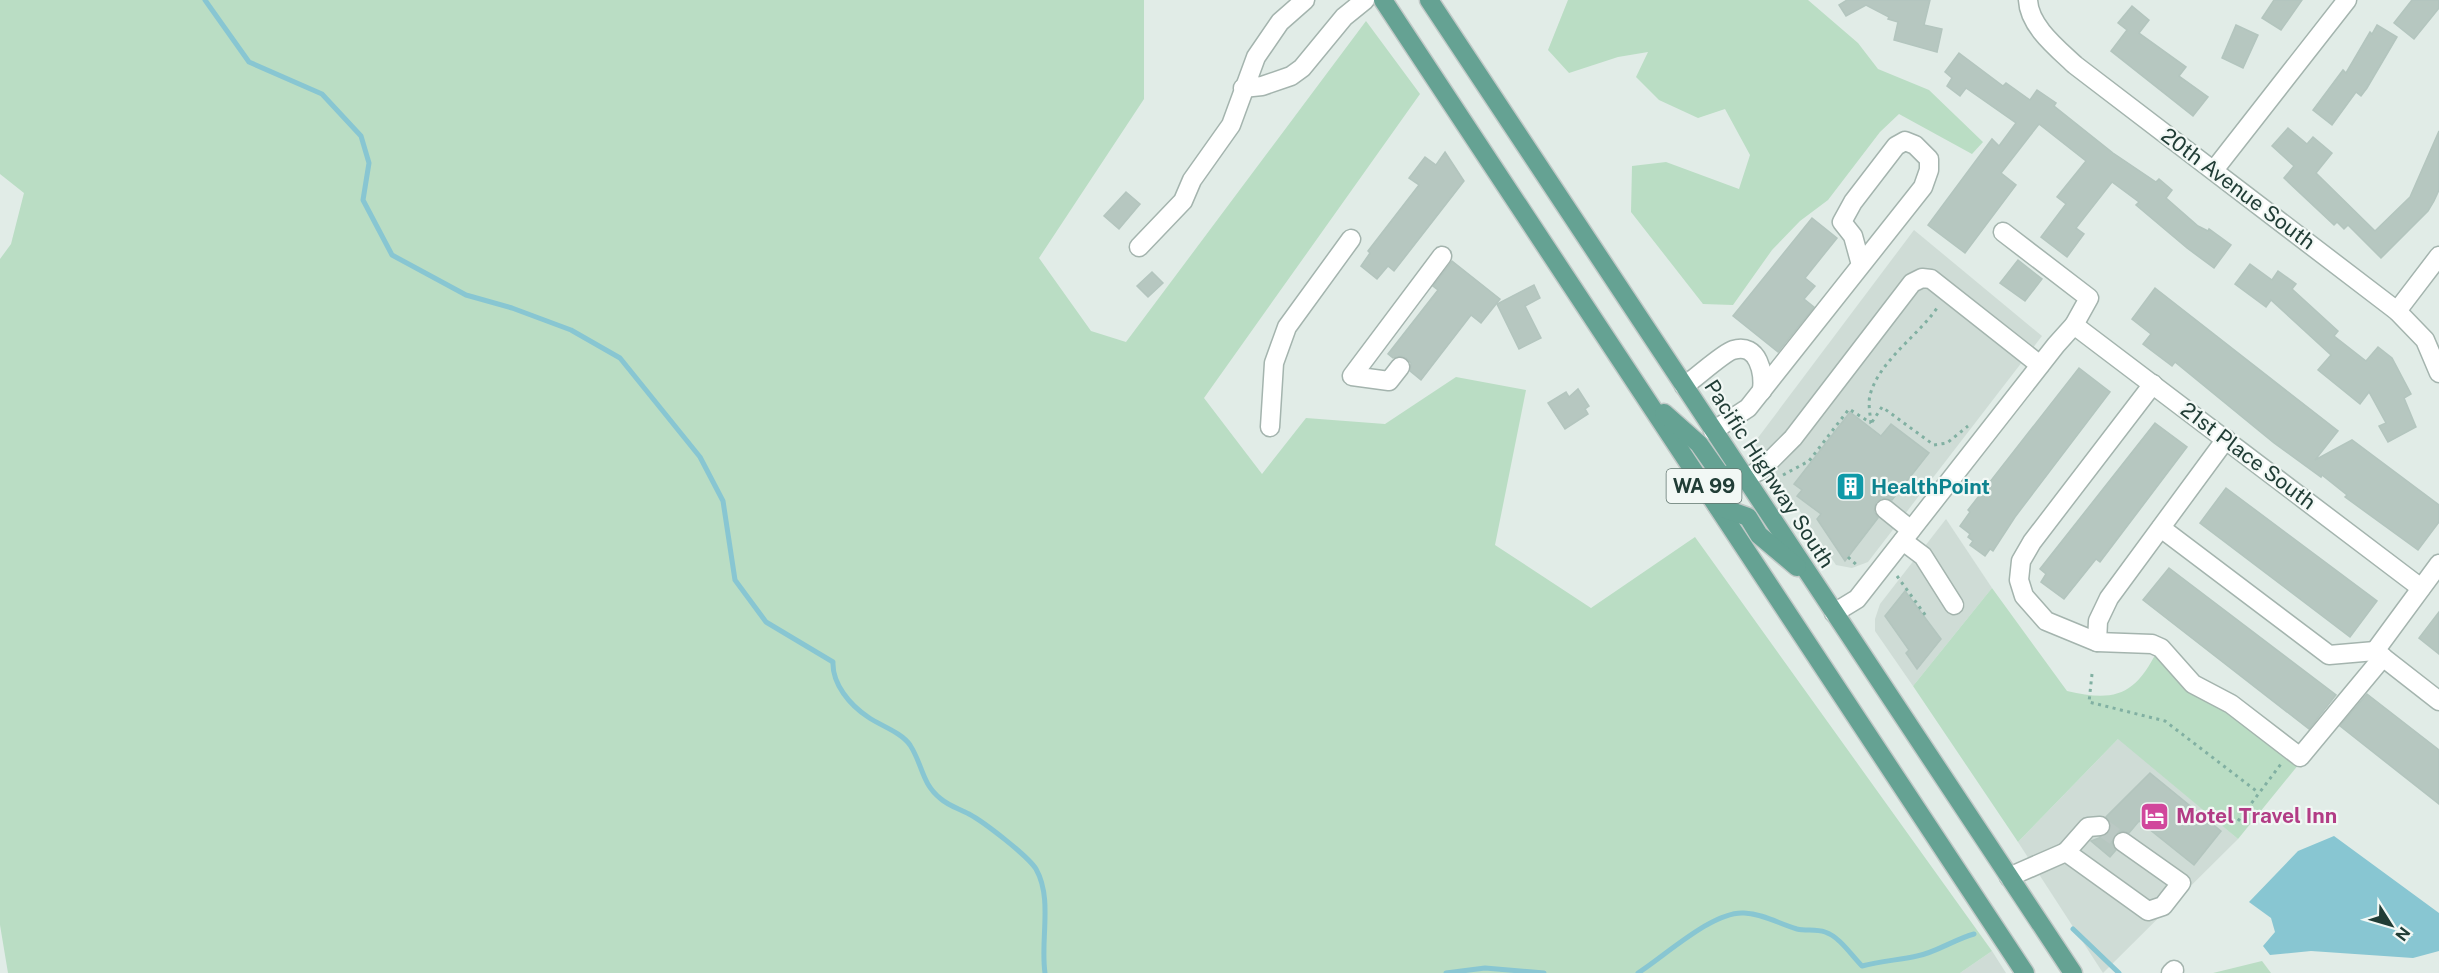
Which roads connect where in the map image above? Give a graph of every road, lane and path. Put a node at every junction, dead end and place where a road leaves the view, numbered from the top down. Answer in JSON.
{"nodes":[{"id":1,"x":1305,"y":0,"type":"edge"},
{"id":2,"x":1365,"y":0,"type":"edge"},
{"id":3,"x":1383,"y":0,"type":"edge"},
{"id":4,"x":1429,"y":0,"type":"edge"},
{"id":5,"x":2347,"y":0,"type":"edge"},
{"id":6,"x":2028,"y":5,"type":"edge"},
{"id":7,"x":1243,"y":88,"type":"junction"},
{"id":8,"x":2214,"y":170,"type":"junction"},
{"id":9,"x":2003,"y":232,"type":"dead end"},
{"id":10,"x":1351,"y":239,"type":"dead end"},
{"id":11,"x":1139,"y":247,"type":"dead end"},
{"id":12,"x":1442,"y":256,"type":"dead end"},
{"id":13,"x":2439,"y":256,"type":"edge"},
{"id":14,"x":1861,"y":265,"type":"junction"},
{"id":15,"x":1947,"y":292,"type":"junction"},
{"id":16,"x":2397,"y":311,"type":"junction"},
{"id":17,"x":2074,"y":325,"type":"junction"},
{"id":18,"x":2040,"y":365,"type":"junction"},
{"id":19,"x":1400,"y":367,"type":"dead end"},
{"id":20,"x":2439,"y":373,"type":"edge"},
{"id":21,"x":2152,"y":384,"type":"junction"},
{"id":22,"x":1684,"y":386,"type":"junction"},
{"id":23,"x":1762,"y":391,"type":"junction"},
{"id":24,"x":1647,"y":398,"type":"junction"},
{"id":25,"x":1972,"y":422,"type":"dead end"},
{"id":26,"x":1871,"y":423,"type":"junction"},
{"id":27,"x":1270,"y":427,"type":"dead end"},
{"id":28,"x":1713,"y":430,"type":"junction"},
{"id":29,"x":2226,"y":439,"type":"junction"},
{"id":30,"x":1779,"y":477,"type":"dead end"},
{"id":31,"x":1745,"y":478,"type":"junction"},
{"id":32,"x":1717,"y":506,"type":"junction"},
{"id":33,"x":1885,"y":509,"type":"dead end"},
{"id":34,"x":2160,"y":528,"type":"junction"},
{"id":35,"x":1907,"y":535,"type":"junction"},
{"id":36,"x":1848,"y":557,"type":"dead end"},
{"id":37,"x":2439,"y":564,"type":"edge"},
{"id":38,"x":1863,"y":569,"type":"dead end"},
{"id":39,"x":1897,"y":575,"type":"dead end"},
{"id":40,"x":1814,"y":582,"type":"junction"},
{"id":41,"x":2421,"y":588,"type":"junction"},
{"id":42,"x":1954,"y":605,"type":"dead end"},
{"id":43,"x":1834,"y":613,"type":"junction"},
{"id":44,"x":1926,"y":616,"type":"dead end"},
{"id":45,"x":2097,"y":642,"type":"junction"},
{"id":46,"x":2379,"y":654,"type":"junction"},
{"id":47,"x":2092,"y":674,"type":"dead end"},
{"id":48,"x":2439,"y":701,"type":"edge"},
{"id":49,"x":2291,"y":750,"type":"junction"},
{"id":50,"x":2259,"y":793,"type":"junction"},
{"id":51,"x":2238,"y":821,"type":"dead end"},
{"id":52,"x":2100,"y":826,"type":"dead end"},
{"id":53,"x":2122,"y":842,"type":"tunnel mouth"},
{"id":54,"x":2066,"y":852,"type":"junction"},
{"id":55,"x":2009,"y":877,"type":"junction"},
{"id":56,"x":2025,"y":973,"type":"edge"},
{"id":57,"x":2073,"y":973,"type":"edge"}],
"edges":[{"from":1,"to":7,"type":"street"},
{"from":2,"to":7,"type":"street"},
{"from":3,"to":24,"type":"main road","number":"WA 99"},
{"from":4,"to":22,"type":"main road","name":"Pacific Highway South","number":"WA 99"},
{"from":5,"to":8,"type":"street"},
{"from":6,"to":8,"type":"street","name":"20th Avenue South"},
{"from":7,"to":11,"type":"street"},
{"from":8,"to":16,"type":"street","name":"20th Avenue South"},
{"from":9,"to":17,"type":"street"},
{"from":10,"to":27,"type":"street"},
{"from":12,"to":19,"type":"street"},
{"from":13,"to":16,"type":"street"},
{"from":14,"to":14,"type":"street"},
{"from":14,"to":23,"type":"street"},
{"from":15,"to":18,"type":"street"},
{"from":15,"to":26,"type":"path"},
{"from":15,"to":31,"type":"street"},
{"from":16,"to":20,"type":"street","name":"20th Avenue South"},
{"from":17,"to":18,"type":"street"},
{"from":17,"to":21,"type":"street","name":"21st Place South"},
{"from":18,"to":35,"type":"street"},
{"from":21,"to":29,"type":"street","name":"21st Place South"},
{"from":21,"to":45,"type":"street"},
{"from":22,"to":23,"type":"street"},
{"from":22,"to":28,"type":"main road","name":"Pacific Highway South","number":"WA 99"},
{"from":23,"to":28,"type":"street"},
{"from":24,"to":31,"type":"main road"},
{"from":24,"to":32,"type":"main road","number":"WA 99"},
{"from":25,"to":26,"type":"path"},
{"from":26,"to":30,"type":"path"},
{"from":28,"to":31,"type":"main road","name":"Pacific Highway South","number":"WA 99"},
{"from":29,"to":34,"type":"street"},
{"from":29,"to":41,"type":"street","name":"21st Place South"},
{"from":31,"to":40,"type":"main road","name":"Pacific Highway South","number":"WA 99"},
{"from":32,"to":40,"type":"main road"},
{"from":32,"to":56,"type":"main road","number":"WA 99"},
{"from":33,"to":35,"type":"street"},
{"from":34,"to":45,"type":"street"},
{"from":34,"to":46,"type":"street"},
{"from":35,"to":42,"type":"street"},
{"from":35,"to":43,"type":"street"},
{"from":36,"to":38,"type":"path"},
{"from":37,"to":41,"type":"street"},
{"from":39,"to":44,"type":"path"},
{"from":40,"to":43,"type":"main road","name":"Pacific Highway South","number":"WA 99"},
{"from":41,"to":46,"type":"street"},
{"from":43,"to":55,"type":"main road","name":"Pacific Highway South","number":"WA 99"},
{"from":45,"to":49,"type":"street"},
{"from":46,"to":48,"type":"street"},
{"from":46,"to":49,"type":"street"},
{"from":47,"to":50,"type":"path"},
{"from":49,"to":50,"type":"path"},
{"from":50,"to":51,"type":"path"},
{"from":52,"to":54,"type":"street"},
{"from":53,"to":54,"type":"street"},
{"from":54,"to":55,"type":"street"},
{"from":55,"to":57,"type":"main road","name":"Pacific Highway South","number":"WA 99"}]}
